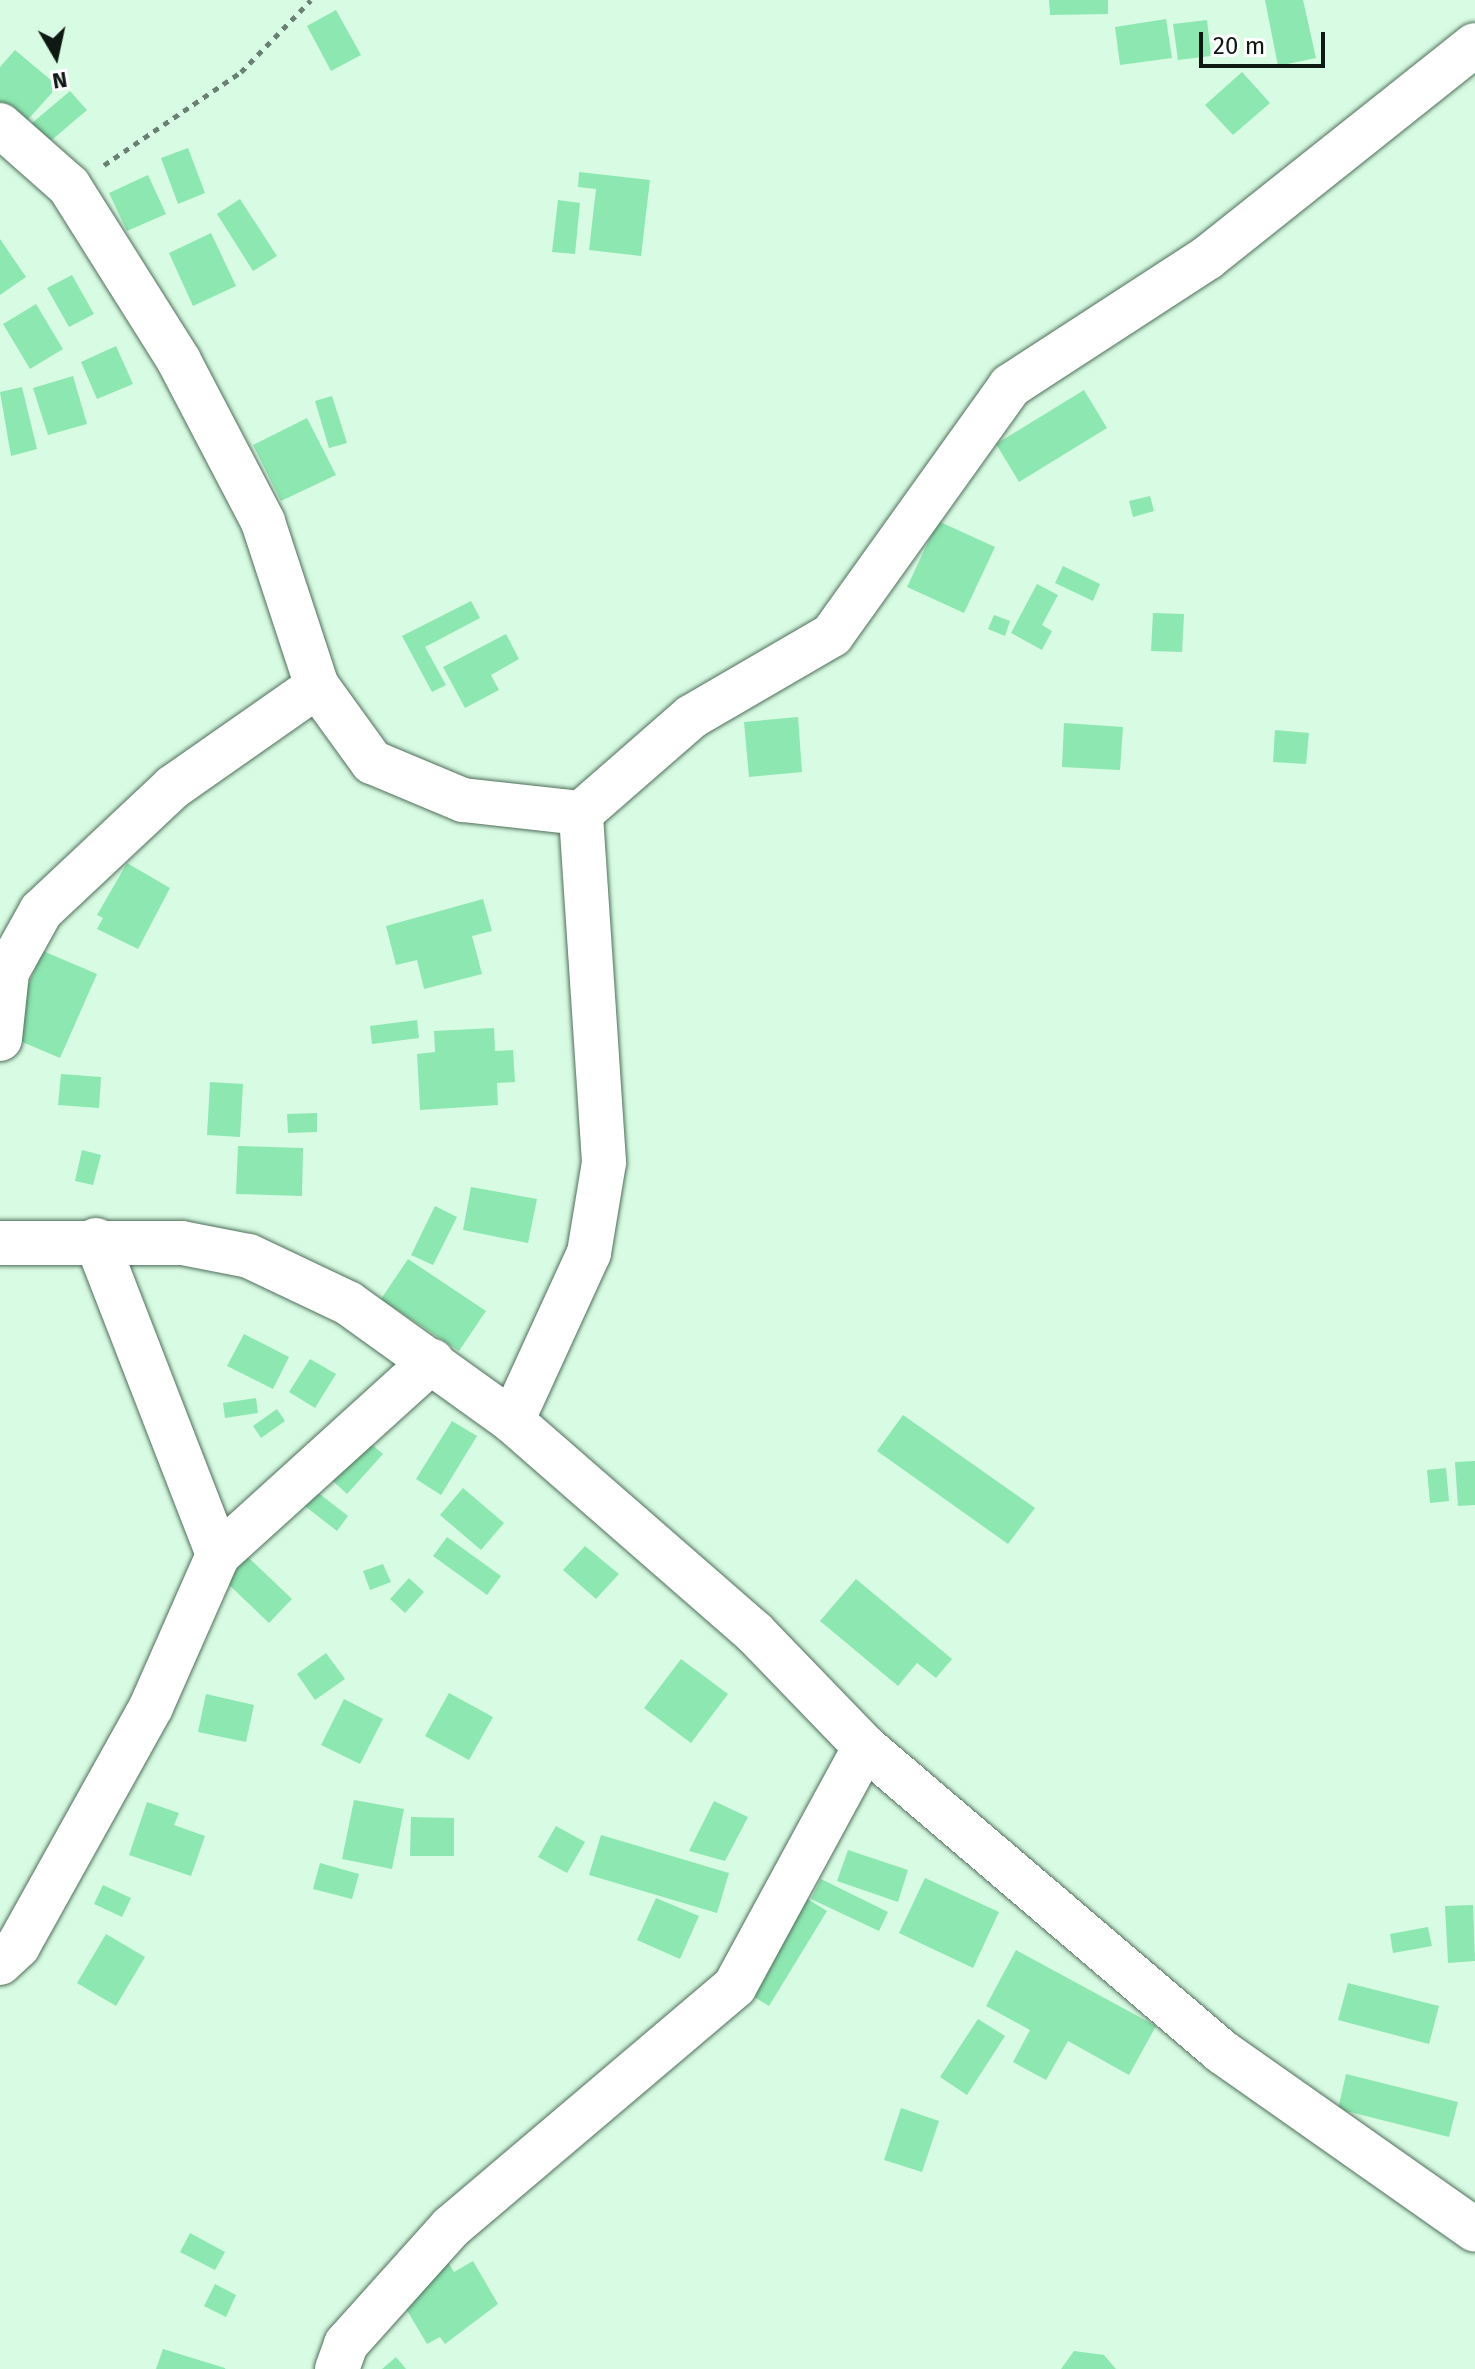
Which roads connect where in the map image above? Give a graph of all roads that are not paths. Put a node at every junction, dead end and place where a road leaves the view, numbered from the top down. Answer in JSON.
{"nodes":[{"id":1,"x":1475,"y":45,"type":"edge"},
{"id":2,"x":0,"y":125,"type":"edge"},
{"id":3,"x":317,"y":686,"type":"junction"},
{"id":4,"x":581,"y":813,"type":"junction"},
{"id":5,"x":0,"y":1039,"type":"edge"},
{"id":6,"x":96,"y":1240,"type":"junction"},
{"id":7,"x":0,"y":1243,"type":"edge"},
{"id":8,"x":432,"y":1361,"type":"junction"},
{"id":9,"x":512,"y":1421,"type":"junction"},
{"id":10,"x":218,"y":1555,"type":"junction"},
{"id":11,"x":865,"y":1747,"type":"junction"},
{"id":12,"x":0,"y":1963,"type":"edge"},
{"id":13,"x":1475,"y":2230,"type":"edge"},
{"id":14,"x":337,"y":2369,"type":"edge"}],
"edges":[{"from":1,"to":4,"type":"street"},
{"from":2,"to":3,"type":"street"},
{"from":3,"to":4,"type":"street"},
{"from":3,"to":5,"type":"street"},
{"from":4,"to":9,"type":"street"},
{"from":6,"to":7,"type":"street"},
{"from":6,"to":8,"type":"street"},
{"from":6,"to":10,"type":"street"},
{"from":8,"to":9,"type":"street"},
{"from":8,"to":10,"type":"street"},
{"from":9,"to":11,"type":"street"},
{"from":10,"to":12,"type":"street"},
{"from":11,"to":13,"type":"street"},
{"from":11,"to":14,"type":"street"}]}
